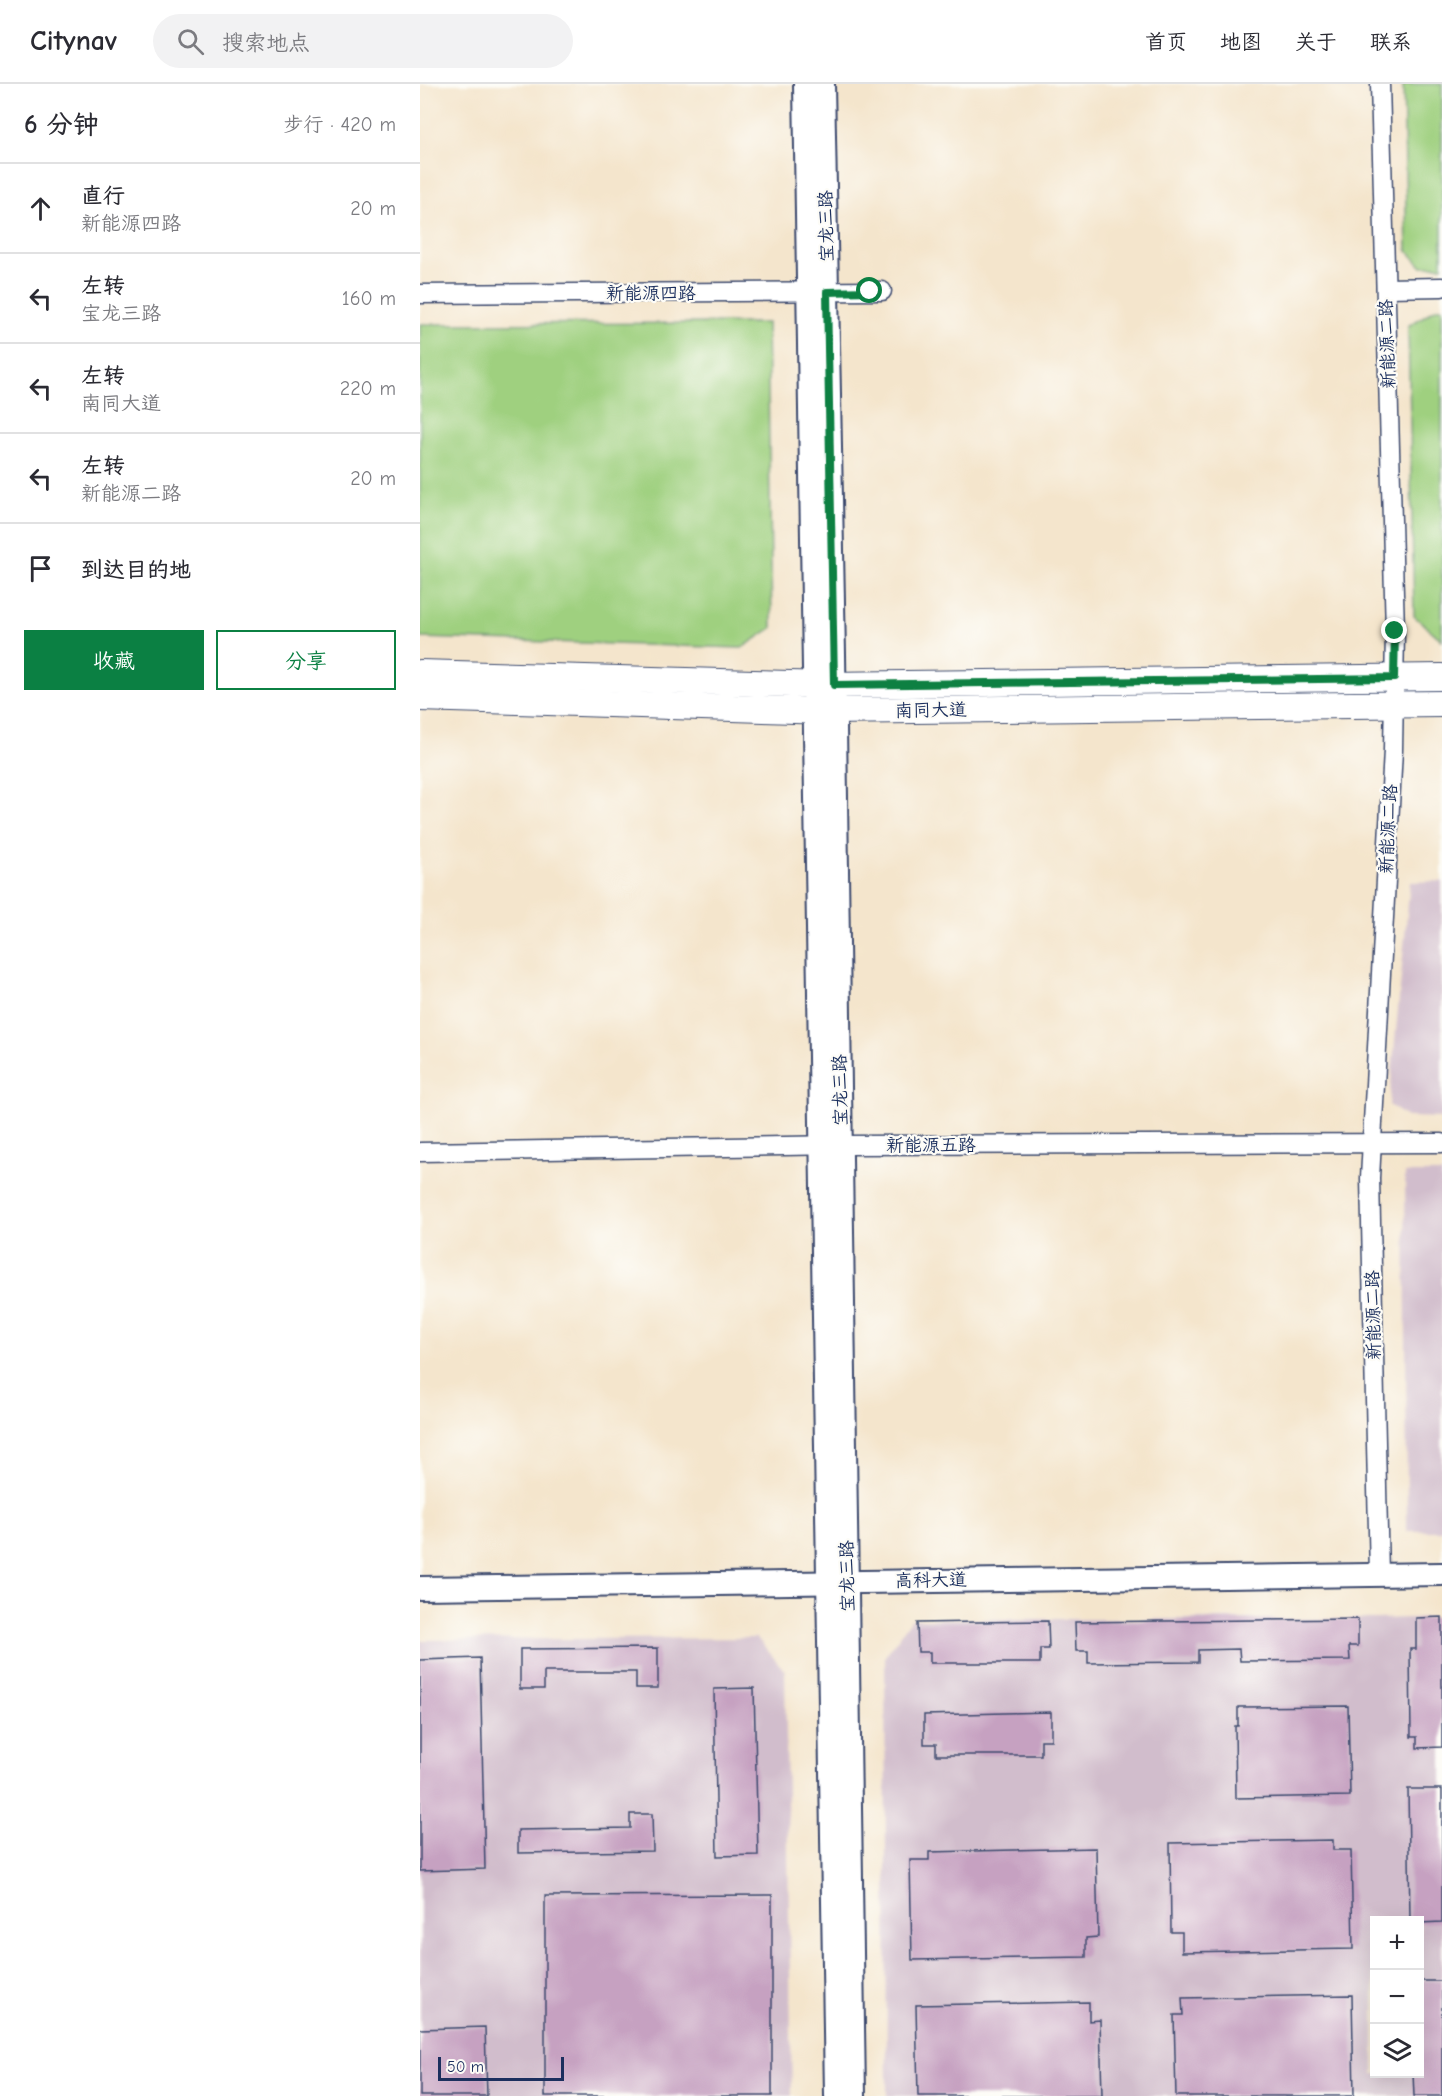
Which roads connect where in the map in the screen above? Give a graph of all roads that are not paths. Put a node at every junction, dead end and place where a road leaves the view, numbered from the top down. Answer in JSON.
{"nodes":[{"id":1,"x":805,"y":84,"type":"edge"},
{"id":2,"x":823,"y":84,"type":"edge"},
{"id":3,"x":1380,"y":84,"type":"edge"},
{"id":4,"x":1442,"y":287,"type":"edge"},
{"id":5,"x":1386,"y":288,"type":"junction"},
{"id":6,"x":882,"y":291,"type":"dead end"},
{"id":7,"x":818,"y":292,"type":"junction"},
{"id":8,"x":420,"y":294,"type":"edge"},
{"id":9,"x":420,"y":673,"type":"edge"},
{"id":10,"x":1442,"y":677,"type":"edge"},
{"id":11,"x":1394,"y":678,"type":"junction"},
{"id":12,"x":824,"y":685,"type":"junction"},
{"id":13,"x":420,"y":698,"type":"edge"},
{"id":14,"x":1442,"y":704,"type":"edge"},
{"id":15,"x":1394,"y":705,"type":"junction"},
{"id":16,"x":825,"y":711,"type":"junction"},
{"id":17,"x":1371,"y":1143,"type":"junction"},
{"id":18,"x":1442,"y":1143,"type":"edge"},
{"id":19,"x":831,"y":1146,"type":"junction"},
{"id":20,"x":420,"y":1152,"type":"edge"},
{"id":21,"x":1442,"y":1574,"type":"edge"},
{"id":22,"x":1379,"y":1575,"type":"junction"},
{"id":23,"x":837,"y":1582,"type":"junction"},
{"id":24,"x":420,"y":1588,"type":"edge"},
{"id":25,"x":836,"y":2096,"type":"edge"},
{"id":26,"x":854,"y":2096,"type":"edge"}],
"edges":[{"from":1,"to":7,"type":"street","name":"宝龙三路"},
{"from":2,"to":7,"type":"street","name":"宝龙三路"},
{"from":3,"to":5,"type":"street","name":"新能源二路"},
{"from":4,"to":5,"type":"street"},
{"from":5,"to":11,"type":"street","name":"新能源二路"},
{"from":6,"to":7,"type":"street","name":"新能源四路"},
{"from":7,"to":8,"type":"street","name":"新能源四路"},
{"from":7,"to":12,"type":"street","name":"宝龙三路"},
{"from":9,"to":12,"type":"main road","name":"南同大道"},
{"from":10,"to":11,"type":"main road","name":"南同大道"},
{"from":11,"to":12,"type":"main road","name":"南同大道"},
{"from":11,"to":15,"type":"street","name":"新能源二路"},
{"from":12,"to":16,"type":"street","name":"宝龙三路"},
{"from":13,"to":16,"type":"main road","name":"南同大道"},
{"from":14,"to":15,"type":"main road","name":"南同大道"},
{"from":15,"to":16,"type":"main road","name":"南同大道"},
{"from":15,"to":17,"type":"street","name":"新能源二路"},
{"from":16,"to":19,"type":"street","name":"宝龙三路"},
{"from":17,"to":18,"type":"street","name":"新能源五路"},
{"from":17,"to":19,"type":"street","name":"新能源五路"},
{"from":17,"to":22,"type":"street","name":"新能源二路"},
{"from":19,"to":20,"type":"street","name":"新能源五路"},
{"from":19,"to":23,"type":"street","name":"宝龙三路"},
{"from":21,"to":22,"type":"street","name":"高科大道"},
{"from":22,"to":23,"type":"street","name":"高科大道"},
{"from":23,"to":24,"type":"street","name":"高科大道"},
{"from":23,"to":25,"type":"street","name":"宝龙三路"},
{"from":23,"to":26,"type":"street","name":"宝龙三路"}]}
